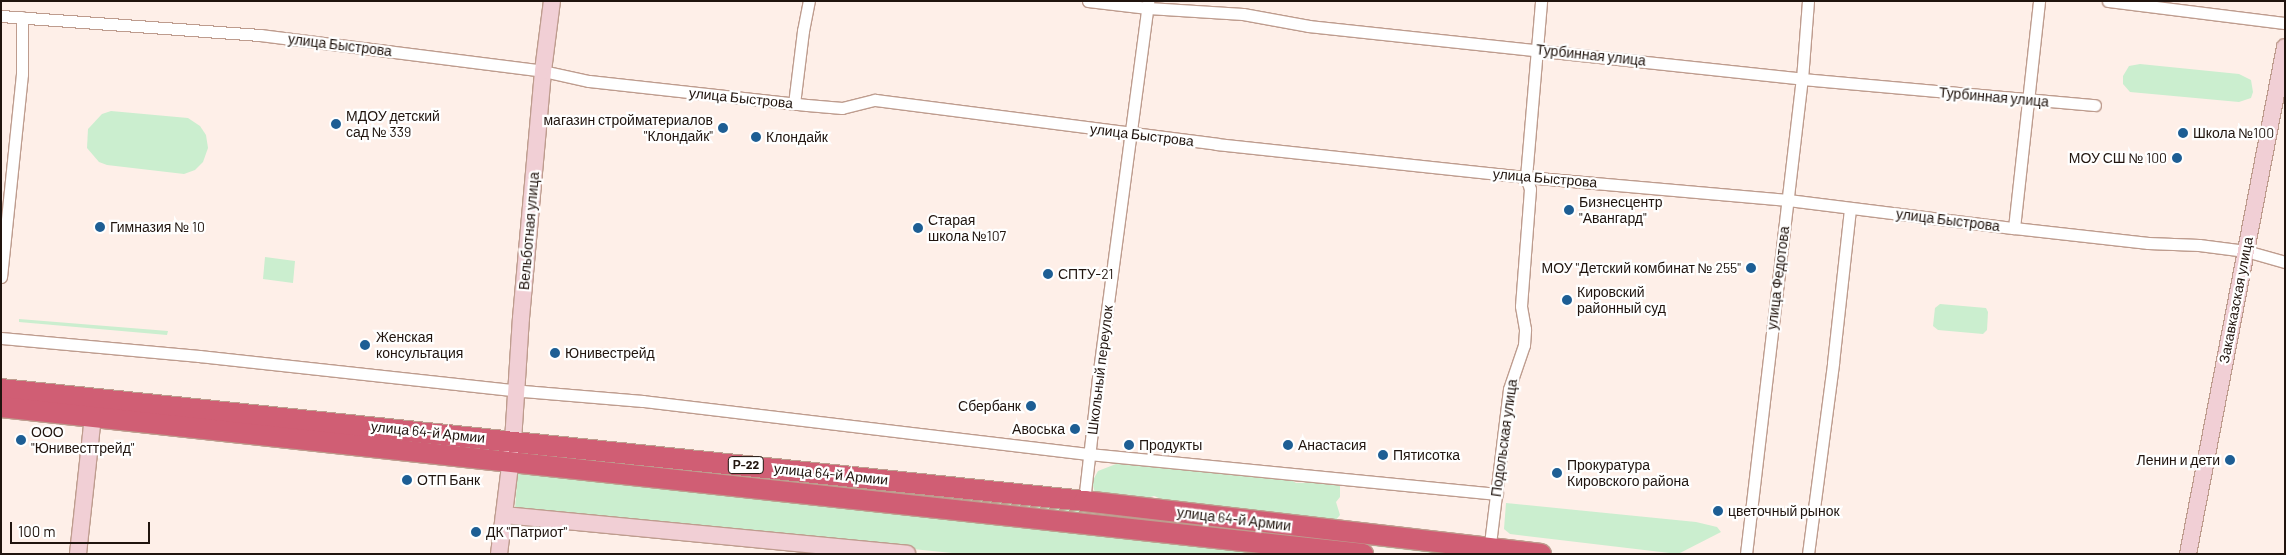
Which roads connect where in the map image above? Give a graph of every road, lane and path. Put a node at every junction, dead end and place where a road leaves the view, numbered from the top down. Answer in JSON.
{"nodes":[{"id":1,"x":552,"y":1,"type":"edge"},
{"id":2,"x":809,"y":1,"type":"edge"},
{"id":3,"x":1088,"y":1,"type":"edge"},
{"id":4,"x":1541,"y":1,"type":"edge"},
{"id":5,"x":1808,"y":1,"type":"edge"},
{"id":6,"x":2039,"y":1,"type":"edge"},
{"id":7,"x":2108,"y":1,"type":"edge"},
{"id":8,"x":1148,"y":5,"type":"edge"},
{"id":9,"x":1,"y":16,"type":"edge"},
{"id":10,"x":22,"y":17,"type":"junction"},
{"id":11,"x":2285,"y":23,"type":"edge"},
{"id":12,"x":2285,"y":47,"type":"edge"},
{"id":13,"x":1537,"y":49,"type":"junction"},
{"id":14,"x":543,"y":71,"type":"junction"},
{"id":15,"x":1802,"y":79,"type":"junction"},
{"id":16,"x":2030,"y":100,"type":"junction"},
{"id":17,"x":794,"y":104,"type":"junction"},
{"id":18,"x":2095,"y":105,"type":"dead end"},
{"id":19,"x":2279,"y":107,"type":"edge"},
{"id":20,"x":1131,"y":134,"type":"junction"},
{"id":21,"x":1526,"y":177,"type":"junction"},
{"id":22,"x":1788,"y":200,"type":"junction"},
{"id":23,"x":1850,"y":208,"type":"junction"},
{"id":24,"x":2014,"y":228,"type":"junction"},
{"id":25,"x":2246,"y":251,"type":"junction"},
{"id":26,"x":2285,"y":262,"type":"edge"},
{"id":27,"x":1,"y":277,"type":"edge"},
{"id":28,"x":1,"y":338,"type":"edge"},
{"id":29,"x":1,"y":389,"type":"edge"},
{"id":30,"x":516,"y":390,"type":"junction"},
{"id":31,"x":1,"y":406,"type":"edge"},
{"id":32,"x":94,"y":407,"type":"junction"},
{"id":33,"x":513,"y":441,"type":"junction"},
{"id":34,"x":1089,"y":454,"type":"junction"},
{"id":35,"x":511,"y":462,"type":"junction"},
{"id":36,"x":1496,"y":494,"type":"junction"},
{"id":37,"x":1084,"y":501,"type":"junction"},
{"id":38,"x":504,"y":515,"type":"junction"},
{"id":39,"x":1296,"y":526,"type":"junction"},
{"id":40,"x":1294,"y":546,"type":"junction"},
{"id":41,"x":1489,"y":551,"type":"edge"},
{"id":42,"x":890,"y":553,"type":"edge"},
{"id":43,"x":78,"y":554,"type":"edge"},
{"id":44,"x":499,"y":554,"type":"edge"},
{"id":45,"x":907,"y":554,"type":"edge"},
{"id":46,"x":1363,"y":554,"type":"edge"},
{"id":47,"x":1541,"y":554,"type":"edge"},
{"id":48,"x":1746,"y":554,"type":"edge"},
{"id":49,"x":1808,"y":554,"type":"edge"},
{"id":50,"x":2188,"y":554,"type":"edge"}],
"edges":[{"from":1,"to":14,"type":"street","name":"Вельботная улица"},
{"from":2,"to":17,"type":"street"},
{"from":3,"to":8,"type":"street","name":"Турбинная улица"},
{"from":4,"to":13,"type":"street","name":"Подольская улица"},
{"from":5,"to":15,"type":"street","name":"улица Федотова"},
{"from":6,"to":16,"type":"street"},
{"from":7,"to":11,"type":"street"},
{"from":8,"to":13,"type":"street","name":"Турбинная улица"},
{"from":8,"to":20,"type":"street","name":"Школьный переулок"},
{"from":9,"to":10,"type":"street","name":"улица Быстрова"},
{"from":10,"to":14,"type":"street","name":"улица Быстрова"},
{"from":10,"to":27,"type":"street"},
{"from":12,"to":19,"type":"street","name":"Закавказская улица"},
{"from":13,"to":15,"type":"street","name":"Турбинная улица"},
{"from":13,"to":21,"type":"street","name":"Подольская улица"},
{"from":14,"to":17,"type":"street","name":"улица Быстрова"},
{"from":14,"to":30,"type":"street","name":"Вельботная улица"},
{"from":15,"to":16,"type":"street","name":"Турбинная улица"},
{"from":15,"to":22,"type":"street","name":"улица Федотова"},
{"from":16,"to":18,"type":"street","name":"Турбинная улица"},
{"from":16,"to":24,"type":"street"},
{"from":17,"to":20,"type":"street","name":"улица Быстрова"},
{"from":19,"to":25,"type":"street","name":"Закавказская улица"},
{"from":20,"to":21,"type":"street","name":"улица Быстрова"},
{"from":20,"to":34,"type":"street","name":"Школьный переулок"},
{"from":21,"to":22,"type":"street","name":"улица Быстрова"},
{"from":21,"to":36,"type":"street","name":"Подольская улица"},
{"from":22,"to":23,"type":"street","name":"улица Быстрова"},
{"from":22,"to":48,"type":"street","name":"улица Федотова"},
{"from":23,"to":24,"type":"street","name":"улица Быстрова"},
{"from":23,"to":49,"type":"street"},
{"from":24,"to":25,"type":"street","name":"улица Быстрова"},
{"from":25,"to":26,"type":"street","name":"улица Быстрова"},
{"from":25,"to":50,"type":"street","name":"Закавказская улица"},
{"from":28,"to":30,"type":"street"},
{"from":29,"to":32,"type":"highway","name":"улица 64-й Армии","number":"Р-22"},
{"from":30,"to":33,"type":"street","name":"Вельботная улица"},
{"from":30,"to":34,"type":"street"},
{"from":31,"to":32,"type":"highway","name":"улица 64-й Армии","number":"Р-22"},
{"from":32,"to":33,"type":"highway","name":"улица 64-й Армии","number":"Р-22"},
{"from":32,"to":35,"type":"highway","name":"улица 64-й Армии","number":"Р-22"},
{"from":32,"to":43,"type":"street"},
{"from":33,"to":35,"type":"street","name":"Вельботная улица"},
{"from":33,"to":37,"type":"highway","name":"улица 64-й Армии","number":"Р-22"},
{"from":34,"to":36,"type":"street"},
{"from":34,"to":37,"type":"street","name":"Школьный переулок"},
{"from":35,"to":38,"type":"street","name":"Вельботная улица"},
{"from":35,"to":40,"type":"highway","name":"улица 64-й Армии","number":"Р-22"},
{"from":36,"to":41,"type":"street","name":"Подольская улица"},
{"from":37,"to":39,"type":"highway","name":"улица 64-й Армии","number":"Р-22"},
{"from":38,"to":42,"type":"street"},
{"from":38,"to":44,"type":"street","name":"Вельботная улица"},
{"from":39,"to":40,"type":"highway"},
{"from":39,"to":41,"type":"highway","name":"улица 64-й Армии","number":"Р-22"},
{"from":40,"to":46,"type":"highway","name":"улица 64-й Армии","number":"Р-22"},
{"from":41,"to":47,"type":"highway","name":"улица 64-й Армии","number":"Р-22"},
{"from":42,"to":45,"type":"street"}]}
